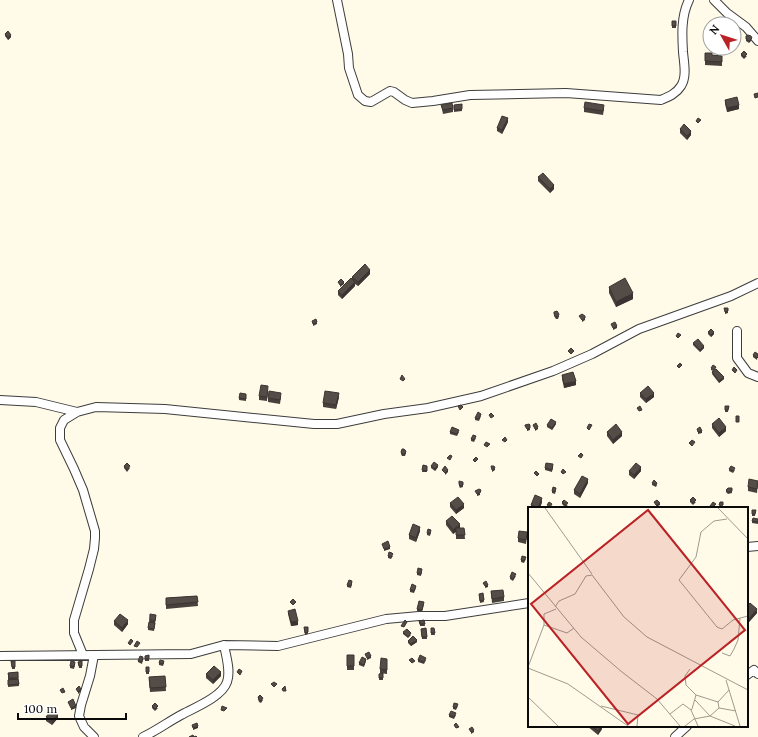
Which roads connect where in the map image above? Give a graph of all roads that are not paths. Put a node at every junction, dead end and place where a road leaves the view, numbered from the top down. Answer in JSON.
{"nodes":[{"id":1,"x":337,"y":0,"type":"edge"},
{"id":2,"x":689,"y":0,"type":"edge"},
{"id":3,"x":714,"y":0,"type":"edge"},
{"id":4,"x":758,"y":41,"type":"edge"},
{"id":5,"x":758,"y":283,"type":"edge"},
{"id":6,"x":737,"y":331,"type":"dead end"},
{"id":7,"x":758,"y":377,"type":"edge"},
{"id":8,"x":0,"y":400,"type":"edge"},
{"id":9,"x":77,"y":412,"type":"junction"},
{"id":10,"x":758,"y":546,"type":"edge"},
{"id":11,"x":748,"y":547,"type":"edge"},
{"id":12,"x":528,"y":603,"type":"edge"},
{"id":13,"x":224,"y":645,"type":"junction"},
{"id":14,"x":83,"y":655,"type":"junction"},
{"id":15,"x":94,"y":655,"type":"junction"},
{"id":16,"x":0,"y":656,"type":"edge"},
{"id":17,"x":748,"y":674,"type":"edge"},
{"id":18,"x":758,"y":674,"type":"edge"},
{"id":19,"x":686,"y":727,"type":"edge"},
{"id":20,"x":94,"y":737,"type":"edge"},
{"id":21,"x":144,"y":737,"type":"edge"},
{"id":22,"x":675,"y":737,"type":"edge"}],
"edges":[{"from":1,"to":2,"type":"street"},
{"from":3,"to":4,"type":"street"},
{"from":5,"to":9,"type":"street"},
{"from":6,"to":7,"type":"street"},
{"from":8,"to":9,"type":"street"},
{"from":9,"to":14,"type":"street"},
{"from":10,"to":11,"type":"street"},
{"from":12,"to":13,"type":"street"},
{"from":13,"to":15,"type":"street"},
{"from":13,"to":21,"type":"street"},
{"from":14,"to":15,"type":"street"},
{"from":14,"to":16,"type":"street"},
{"from":15,"to":20,"type":"street"},
{"from":17,"to":18,"type":"street"},
{"from":19,"to":22,"type":"street"}]}
